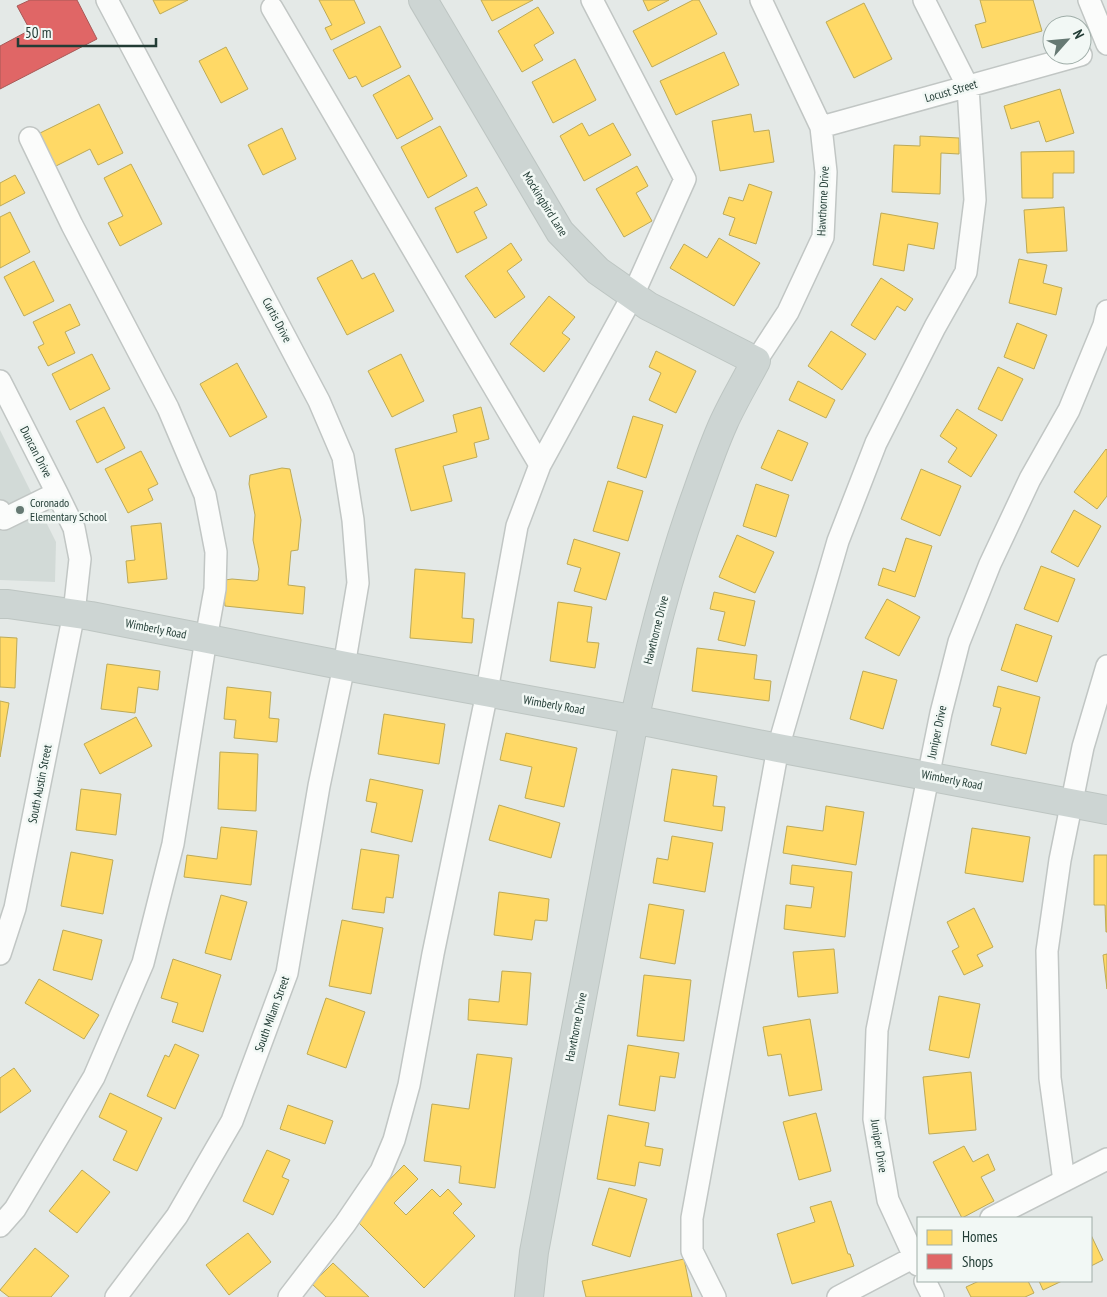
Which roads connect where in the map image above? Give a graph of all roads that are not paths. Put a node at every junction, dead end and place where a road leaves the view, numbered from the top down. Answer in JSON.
{"nodes":[{"id":1,"x":107,"y":0,"type":"edge"},
{"id":2,"x":423,"y":0,"type":"edge"},
{"id":3,"x":592,"y":0,"type":"edge"},
{"id":4,"x":761,"y":0,"type":"edge"},
{"id":5,"x":924,"y":0,"type":"edge"},
{"id":6,"x":1089,"y":0,"type":"edge"},
{"id":7,"x":272,"y":8,"type":"dead end"},
{"id":8,"x":1107,"y":44,"type":"edge"},
{"id":9,"x":1107,"y":48,"type":"edge"},
{"id":10,"x":1092,"y":52,"type":"edge"},
{"id":11,"x":1045,"y":65,"type":"edge"},
{"id":12,"x":968,"y":86,"type":"junction"},
{"id":13,"x":821,"y":128,"type":"junction"},
{"id":14,"x":30,"y":138,"type":"dead end"},
{"id":15,"x":633,"y":296,"type":"junction"},
{"id":16,"x":1107,"y":311,"type":"edge"},
{"id":17,"x":756,"y":362,"type":"junction"},
{"id":18,"x":0,"y":381,"type":"edge"},
{"id":19,"x":540,"y":465,"type":"junction"},
{"id":20,"x":57,"y":493,"type":"junction"},
{"id":21,"x":0,"y":511,"type":"edge"},
{"id":22,"x":0,"y":604,"type":"edge"},
{"id":23,"x":74,"y":613,"type":"junction"},
{"id":24,"x":206,"y":639,"type":"junction"},
{"id":25,"x":344,"y":666,"type":"junction"},
{"id":26,"x":1107,"y":666,"type":"edge"},
{"id":27,"x":486,"y":693,"type":"junction"},
{"id":28,"x":634,"y":719,"type":"junction"},
{"id":29,"x":778,"y":748,"type":"junction"},
{"id":30,"x":928,"y":776,"type":"junction"},
{"id":31,"x":1071,"y":803,"type":"junction"},
{"id":32,"x":1107,"y":810,"type":"edge"},
{"id":33,"x":0,"y":954,"type":"edge"},
{"id":34,"x":1107,"y":1159,"type":"edge"},
{"id":35,"x":1064,"y":1181,"type":"junction"},
{"id":36,"x":993,"y":1217,"type":"edge"},
{"id":37,"x":0,"y":1226,"type":"edge"},
{"id":38,"x":917,"y":1259,"type":"edge"},
{"id":39,"x":926,"y":1282,"type":"edge"},
{"id":40,"x":116,"y":1297,"type":"edge"},
{"id":41,"x":289,"y":1297,"type":"edge"},
{"id":42,"x":529,"y":1297,"type":"edge"},
{"id":43,"x":715,"y":1297,"type":"edge"},
{"id":44,"x":838,"y":1297,"type":"edge"},
{"id":45,"x":933,"y":1297,"type":"edge"}],
"edges":[{"from":1,"to":25,"type":"street","name":"Curtis Drive"},
{"from":2,"to":15,"type":"main road","name":"Mockingbird Lane"},
{"from":3,"to":15,"type":"street"},
{"from":4,"to":13,"type":"street","name":"Hawthorne Drive"},
{"from":5,"to":12,"type":"street"},
{"from":6,"to":8,"type":"street"},
{"from":7,"to":19,"type":"street"},
{"from":9,"to":10,"type":"street","name":"Locust Street"},
{"from":11,"to":12,"type":"street","name":"Locust Street"},
{"from":12,"to":13,"type":"street","name":"Locust Street"},
{"from":12,"to":29,"type":"street"},
{"from":13,"to":17,"type":"street","name":"Hawthorne Drive"},
{"from":14,"to":24,"type":"street"},
{"from":15,"to":17,"type":"main road","name":"Mockingbird Lane"},
{"from":15,"to":19,"type":"street"},
{"from":16,"to":30,"type":"street","name":"Juniper Drive"},
{"from":17,"to":28,"type":"main road","name":"Hawthorne Drive"},
{"from":18,"to":20,"type":"street","name":"Duncan Drive"},
{"from":19,"to":27,"type":"street"},
{"from":20,"to":21,"type":"street"},
{"from":20,"to":23,"type":"street","name":"Duncan Drive"},
{"from":22,"to":23,"type":"main road","name":"Wimberly Road"},
{"from":23,"to":24,"type":"main road","name":"Wimberly Road"},
{"from":23,"to":33,"type":"street","name":"South Austin Street"},
{"from":24,"to":25,"type":"main road","name":"Wimberly Road"},
{"from":24,"to":37,"type":"street"},
{"from":25,"to":27,"type":"main road","name":"Wimberly Road"},
{"from":25,"to":40,"type":"street","name":"South Milam Street"},
{"from":26,"to":31,"type":"street"},
{"from":27,"to":28,"type":"main road","name":"Wimberly Road"},
{"from":27,"to":41,"type":"street"},
{"from":28,"to":29,"type":"main road","name":"Wimberly Road"},
{"from":28,"to":42,"type":"main road","name":"Hawthorne Drive"},
{"from":29,"to":30,"type":"main road","name":"Wimberly Road"},
{"from":29,"to":43,"type":"street"},
{"from":30,"to":31,"type":"main road","name":"Wimberly Road"},
{"from":30,"to":38,"type":"street","name":"Juniper Drive"},
{"from":31,"to":32,"type":"main road","name":"Wimberly Road"},
{"from":31,"to":35,"type":"street"},
{"from":34,"to":35,"type":"street"},
{"from":35,"to":36,"type":"street"},
{"from":38,"to":44,"type":"street"},
{"from":39,"to":45,"type":"street"}]}
